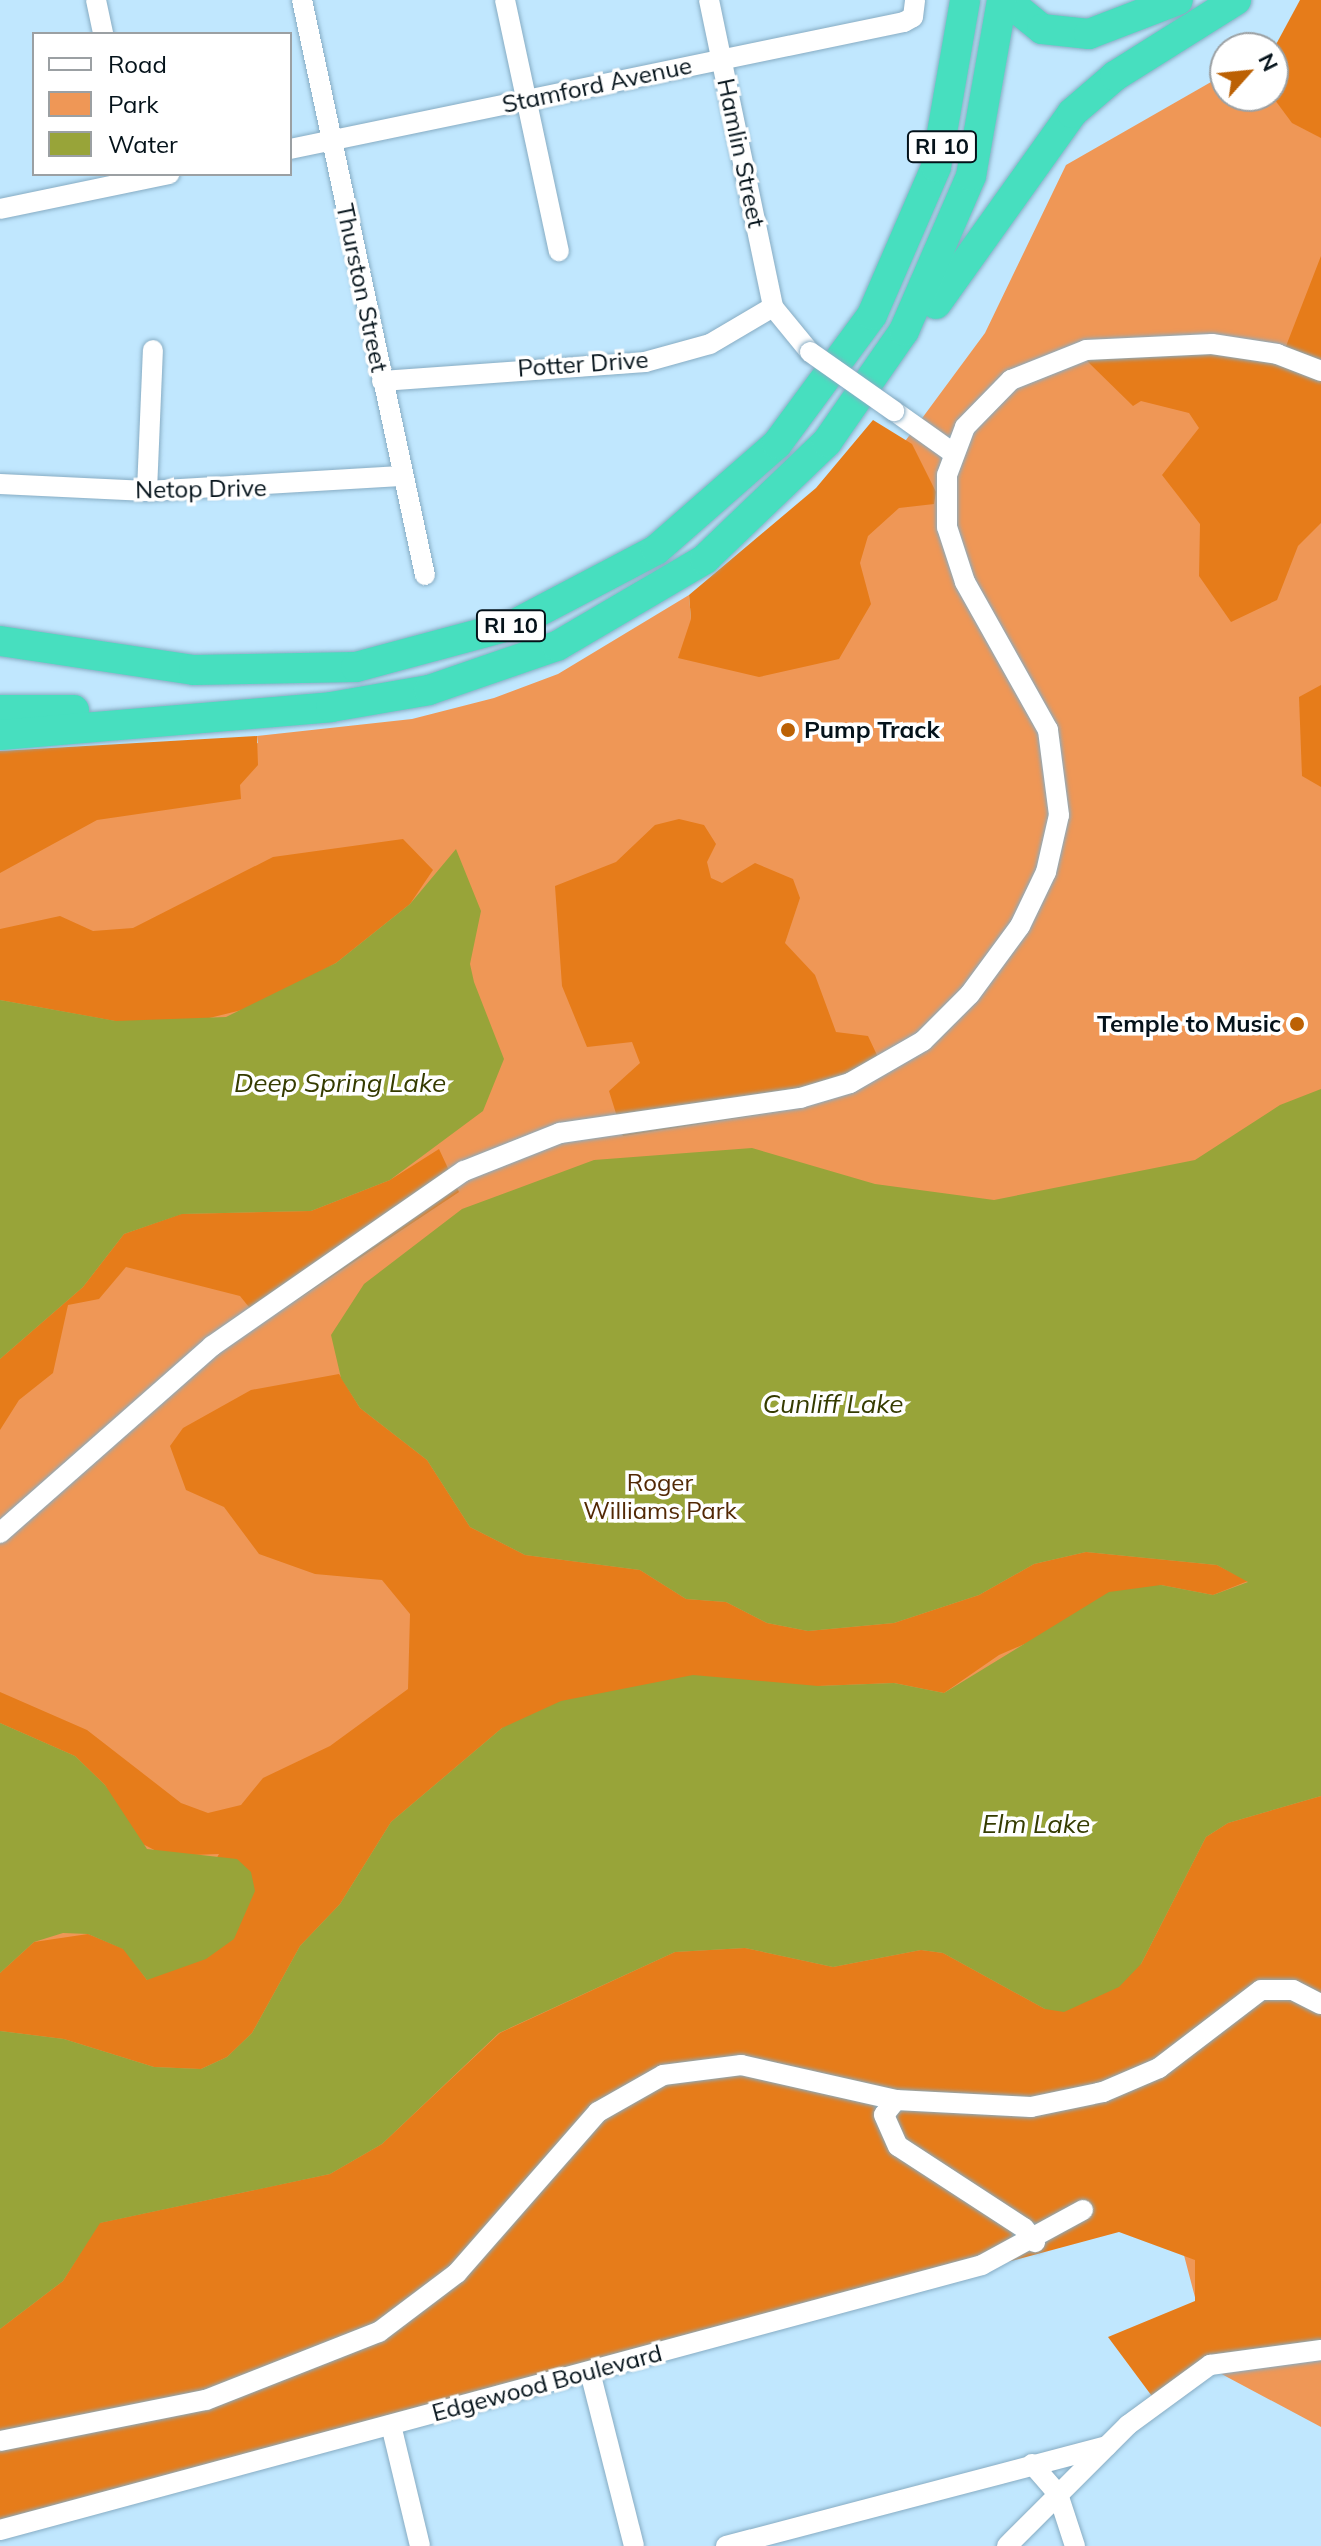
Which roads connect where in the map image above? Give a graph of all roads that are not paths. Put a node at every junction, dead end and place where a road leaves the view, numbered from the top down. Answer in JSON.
{"nodes":[{"id":1,"x":96,"y":0,"type":"edge"},
{"id":2,"x":302,"y":0,"type":"edge"},
{"id":3,"x":505,"y":0,"type":"edge"},
{"id":4,"x":709,"y":0,"type":"edge"},
{"id":5,"x":915,"y":0,"type":"edge"},
{"id":6,"x":965,"y":0,"type":"edge"},
{"id":7,"x":1004,"y":0,"type":"edge"},
{"id":8,"x":1178,"y":0,"type":"edge"},
{"id":9,"x":1236,"y":0,"type":"edge"},
{"id":10,"x":103,"y":32,"type":"edge"},
{"id":11,"x":721,"y":60,"type":"junction"},
{"id":12,"x":526,"y":100,"type":"junction"},
{"id":13,"x":332,"y":140,"type":"junction"},
{"id":14,"x":292,"y":149,"type":"edge"},
{"id":15,"x":133,"y":178,"type":"edge"},
{"id":16,"x":0,"y":209,"type":"edge"},
{"id":17,"x":559,"y":251,"type":"dead end"},
{"id":18,"x":773,"y":307,"type":"junction"},
{"id":19,"x":153,"y":350,"type":"dead end"},
{"id":20,"x":1321,"y":371,"type":"edge"},
{"id":21,"x":382,"y":381,"type":"junction"},
{"id":22,"x":869,"y":387,"type":"junction"},
{"id":23,"x":953,"y":453,"type":"junction"},
{"id":24,"x":401,"y":476,"type":"junction"},
{"id":25,"x":0,"y":484,"type":"edge"},
{"id":26,"x":147,"y":491,"type":"junction"},
{"id":27,"x":425,"y":575,"type":"dead end"},
{"id":28,"x":0,"y":641,"type":"edge"},
{"id":29,"x":0,"y":710,"type":"edge"},
{"id":30,"x":296,"y":710,"type":"junction"},
{"id":31,"x":0,"y":735,"type":"edge"},
{"id":32,"x":0,"y":1533,"type":"edge"},
{"id":33,"x":1321,"y":2004,"type":"edge"},
{"id":34,"x":896,"y":2100,"type":"junction"},
{"id":35,"x":1083,"y":2210,"type":"dead end"},
{"id":36,"x":1035,"y":2242,"type":"junction"},
{"id":37,"x":1321,"y":2350,"type":"edge"},
{"id":38,"x":590,"y":2372,"type":"junction"},
{"id":39,"x":391,"y":2425,"type":"junction"},
{"id":40,"x":0,"y":2441,"type":"edge"},
{"id":41,"x":1107,"y":2446,"type":"junction"},
{"id":42,"x":1032,"y":2464,"type":"junction"},
{"id":43,"x":1058,"y":2494,"type":"junction"},
{"id":44,"x":0,"y":2530,"type":"edge"},
{"id":45,"x":420,"y":2546,"type":"edge"},
{"id":46,"x":634,"y":2546,"type":"edge"},
{"id":47,"x":726,"y":2546,"type":"edge"},
{"id":48,"x":1007,"y":2546,"type":"edge"},
{"id":49,"x":1075,"y":2546,"type":"edge"}],
"edges":[{"from":1,"to":10,"type":"street"},
{"from":2,"to":13,"type":"street","name":"Thurston Street"},
{"from":3,"to":12,"type":"street"},
{"from":4,"to":11,"type":"street","name":"Hamlin Street"},
{"from":5,"to":11,"type":"street","name":"Stamford Avenue"},
{"from":6,"to":28,"type":"highway","number":"RI 10"},
{"from":7,"to":8,"type":"highway"},
{"from":7,"to":22,"type":"highway","number":"RI 10"},
{"from":9,"to":22,"type":"highway"},
{"from":11,"to":12,"type":"street","name":"Stamford Avenue"},
{"from":11,"to":18,"type":"street","name":"Hamlin Street"},
{"from":12,"to":13,"type":"street","name":"Stamford Avenue"},
{"from":12,"to":17,"type":"street"},
{"from":13,"to":14,"type":"street","name":"Stamford Avenue"},
{"from":13,"to":21,"type":"street","name":"Thurston Street"},
{"from":15,"to":16,"type":"street"},
{"from":18,"to":21,"type":"street","name":"Potter Drive"},
{"from":18,"to":23,"type":"street","bridge":true},
{"from":19,"to":26,"type":"street"},
{"from":20,"to":23,"type":"street"},
{"from":21,"to":24,"type":"street","name":"Thurston Street"},
{"from":22,"to":30,"type":"highway","number":"RI 10"},
{"from":23,"to":32,"type":"street"},
{"from":24,"to":26,"type":"street","name":"Netop Drive"},
{"from":24,"to":27,"type":"street","name":"Thurston Street"},
{"from":25,"to":26,"type":"street","name":"Netop Drive"},
{"from":29,"to":30,"type":"highway","number":"RI 10"},
{"from":30,"to":31,"type":"highway"},
{"from":33,"to":34,"type":"street"},
{"from":34,"to":36,"type":"street"},
{"from":34,"to":40,"type":"street"},
{"from":35,"to":36,"type":"street","name":"Edgewood Boulevard"},
{"from":36,"to":38,"type":"street","name":"Edgewood Boulevard"},
{"from":37,"to":41,"type":"street"},
{"from":38,"to":39,"type":"street","name":"Edgewood Boulevard"},
{"from":38,"to":46,"type":"street"},
{"from":39,"to":44,"type":"street","name":"Edgewood Boulevard"},
{"from":39,"to":45,"type":"street"},
{"from":41,"to":42,"type":"street"},
{"from":41,"to":43,"type":"street"},
{"from":42,"to":43,"type":"street"},
{"from":42,"to":47,"type":"street"},
{"from":43,"to":48,"type":"street"},
{"from":43,"to":49,"type":"street"}]}
